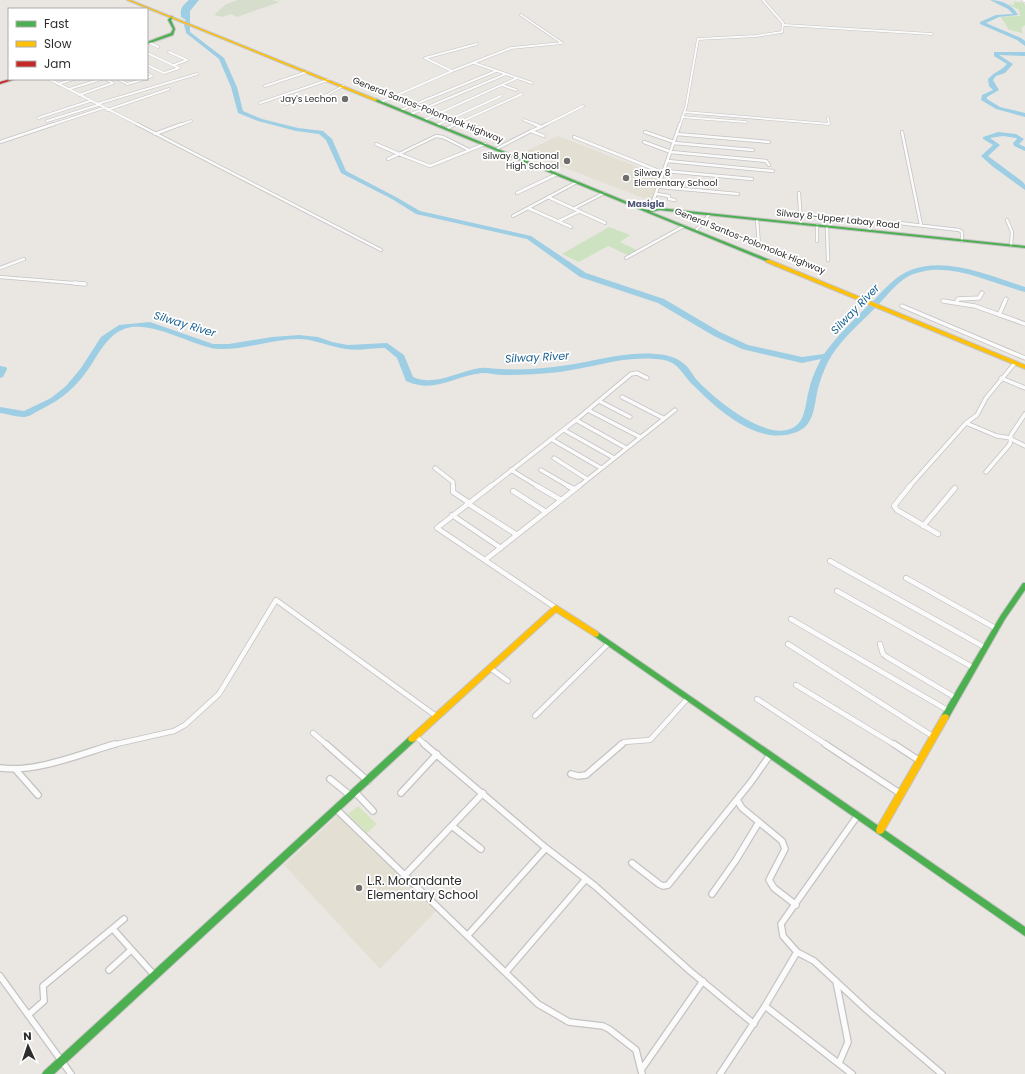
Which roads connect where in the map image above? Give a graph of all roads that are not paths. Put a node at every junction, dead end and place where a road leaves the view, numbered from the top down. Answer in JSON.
{"nodes":[{"id":1,"x":128,"y":0,"type":"edge"},
{"id":2,"x":134,"y":0,"type":"edge"},
{"id":3,"x":763,"y":0,"type":"edge"},
{"id":4,"x":522,"y":15,"type":"dead end"},
{"id":5,"x":178,"y":19,"type":"junction"},
{"id":6,"x":194,"y":25,"type":"junction"},
{"id":7,"x":784,"y":25,"type":"junction"},
{"id":8,"x":932,"y":34,"type":"dead end"},
{"id":9,"x":148,"y":42,"type":"edge"},
{"id":10,"x":477,"y":44,"type":"dead end"},
{"id":11,"x":158,"y":47,"type":"dead end"},
{"id":12,"x":169,"y":52,"type":"dead end"},
{"id":13,"x":148,"y":53,"type":"edge"},
{"id":14,"x":474,"y":63,"type":"junction"},
{"id":15,"x":148,"y":65,"type":"edge"},
{"id":16,"x":174,"y":65,"type":"junction"},
{"id":17,"x":496,"y":71,"type":"junction"},
{"id":18,"x":307,"y":72,"type":"junction"},
{"id":19,"x":452,"y":72,"type":"junction"},
{"id":20,"x":197,"y":74,"type":"dead end"},
{"id":21,"x":506,"y":74,"type":"junction"},
{"id":22,"x":517,"y":78,"type":"junction"},
{"id":23,"x":10,"y":80,"type":"edge"},
{"id":24,"x":51,"y":80,"type":"edge"},
{"id":25,"x":71,"y":80,"type":"edge"},
{"id":26,"x":99,"y":80,"type":"edge"},
{"id":27,"x":108,"y":80,"type":"edge"},
{"id":28,"x":120,"y":80,"type":"edge"},
{"id":29,"x":142,"y":80,"type":"edge"},
{"id":30,"x":328,"y":80,"type":"junction"},
{"id":31,"x":0,"y":83,"type":"edge"},
{"id":32,"x":532,"y":83,"type":"dead end"},
{"id":33,"x":58,"y":84,"type":"junction"},
{"id":34,"x":502,"y":85,"type":"junction"},
{"id":35,"x":265,"y":86,"type":"dead end"},
{"id":36,"x":343,"y":86,"type":"junction"},
{"id":37,"x":68,"y":89,"type":"junction"},
{"id":38,"x":169,"y":89,"type":"dead end"},
{"id":39,"x":516,"y":90,"type":"dead end"},
{"id":40,"x":522,"y":94,"type":"dead end"},
{"id":41,"x":79,"y":95,"type":"junction"},
{"id":42,"x":501,"y":96,"type":"dead end"},
{"id":43,"x":90,"y":101,"type":"junction"},
{"id":44,"x":382,"y":102,"type":"junction"},
{"id":45,"x":260,"y":103,"type":"dead end"},
{"id":46,"x":286,"y":104,"type":"dead end"},
{"id":47,"x":97,"y":105,"type":"junction"},
{"id":48,"x":583,"y":106,"type":"dead end"},
{"id":49,"x":103,"y":108,"type":"junction"},
{"id":50,"x":106,"y":110,"type":"junction"},
{"id":51,"x":402,"y":110,"type":"junction"},
{"id":52,"x":684,"y":112,"type":"junction"},
{"id":53,"x":412,"y":114,"type":"junction"},
{"id":54,"x":682,"y":117,"type":"junction"},
{"id":55,"x":38,"y":118,"type":"dead end"},
{"id":56,"x":828,"y":118,"type":"dead end"},
{"id":57,"x":425,"y":119,"type":"junction"},
{"id":58,"x":524,"y":120,"type":"dead end"},
{"id":59,"x":47,"y":121,"type":"dead end"},
{"id":60,"x":191,"y":122,"type":"dead end"},
{"id":61,"x":746,"y":122,"type":"dead end"},
{"id":62,"x":438,"y":124,"type":"junction"},
{"id":63,"x":541,"y":127,"type":"junction"},
{"id":64,"x":448,"y":128,"type":"junction"},
{"id":65,"x":531,"y":132,"type":"junction"},
{"id":66,"x":645,"y":132,"type":"dead end"},
{"id":67,"x":902,"y":132,"type":"dead end"},
{"id":68,"x":155,"y":134,"type":"junction"},
{"id":69,"x":677,"y":134,"type":"junction"},
{"id":70,"x":544,"y":136,"type":"dead end"},
{"id":71,"x":574,"y":137,"type":"dead end"},
{"id":72,"x":0,"y":142,"type":"edge"},
{"id":73,"x":644,"y":142,"type":"dead end"},
{"id":74,"x":674,"y":142,"type":"junction"},
{"id":75,"x":769,"y":142,"type":"dead end"},
{"id":76,"x":376,"y":144,"type":"dead end"},
{"id":77,"x":485,"y":144,"type":"junction"},
{"id":78,"x":498,"y":148,"type":"junction"},
{"id":79,"x":469,"y":150,"type":"junction"},
{"id":80,"x":752,"y":150,"type":"dead end"},
{"id":81,"x":671,"y":152,"type":"junction"},
{"id":82,"x":399,"y":154,"type":"junction"},
{"id":83,"x":388,"y":159,"type":"dead end"},
{"id":84,"x":668,"y":161,"type":"junction"},
{"id":85,"x":769,"y":165,"type":"dead end"},
{"id":86,"x":773,"y":171,"type":"dead end"},
{"id":87,"x":665,"y":172,"type":"junction"},
{"id":88,"x":557,"y":174,"type":"junction"},
{"id":89,"x":752,"y":179,"type":"dead end"},
{"id":90,"x":578,"y":182,"type":"junction"},
{"id":91,"x":660,"y":187,"type":"junction"},
{"id":92,"x":517,"y":193,"type":"dead end"},
{"id":93,"x":604,"y":193,"type":"junction"},
{"id":94,"x":799,"y":193,"type":"dead end"},
{"id":95,"x":657,"y":194,"type":"junction"},
{"id":96,"x":738,"y":194,"type":"dead end"},
{"id":97,"x":548,"y":197,"type":"junction"},
{"id":98,"x":675,"y":200,"type":"dead end"},
{"id":99,"x":528,"y":208,"type":"junction"},
{"id":100,"x":575,"y":208,"type":"junction"},
{"id":101,"x":649,"y":210,"type":"junction"},
{"id":102,"x":580,"y":211,"type":"junction"},
{"id":103,"x":709,"y":214,"type":"junction"},
{"id":104,"x":513,"y":216,"type":"dead end"},
{"id":105,"x":757,"y":219,"type":"junction"},
{"id":106,"x":1007,"y":220,"type":"dead end"},
{"id":107,"x":559,"y":221,"type":"junction"},
{"id":108,"x":605,"y":223,"type":"dead end"},
{"id":109,"x":899,"y":223,"type":"dead end"},
{"id":110,"x":800,"y":224,"type":"junction"},
{"id":111,"x":921,"y":225,"type":"junction"},
{"id":112,"x":684,"y":226,"type":"junction"},
{"id":113,"x":817,"y":226,"type":"junction"},
{"id":114,"x":571,"y":227,"type":"dead end"},
{"id":115,"x":827,"y":227,"type":"junction"},
{"id":116,"x":697,"y":229,"type":"junction"},
{"id":117,"x":817,"y":241,"type":"dead end"},
{"id":118,"x":962,"y":241,"type":"junction"},
{"id":119,"x":758,"y":245,"type":"dead end"},
{"id":120,"x":1012,"y":246,"type":"junction"},
{"id":121,"x":1025,"y":247,"type":"edge"},
{"id":122,"x":381,"y":250,"type":"dead end"},
{"id":123,"x":626,"y":258,"type":"dead end"},
{"id":124,"x":24,"y":259,"type":"dead end"},
{"id":125,"x":828,"y":260,"type":"dead end"},
{"id":126,"x":0,"y":268,"type":"edge"},
{"id":127,"x":0,"y":277,"type":"edge"},
{"id":128,"x":85,"y":284,"type":"dead end"},
{"id":129,"x":982,"y":293,"type":"dead end"},
{"id":130,"x":860,"y":298,"type":"junction"},
{"id":131,"x":1006,"y":299,"type":"dead end"},
{"id":132,"x":942,"y":301,"type":"dead end"},
{"id":133,"x":956,"y":302,"type":"junction"},
{"id":134,"x":902,"y":306,"type":"dead end"},
{"id":135,"x":886,"y":309,"type":"junction"},
{"id":136,"x":1000,"y":315,"type":"junction"},
{"id":137,"x":1025,"y":324,"type":"edge"},
{"id":138,"x":1025,"y":358,"type":"edge"},
{"id":139,"x":1015,"y":363,"type":"junction"},
{"id":140,"x":1025,"y":364,"type":"edge"},
{"id":141,"x":1025,"y":367,"type":"edge"},
{"id":142,"x":647,"y":378,"type":"dead end"},
{"id":143,"x":1002,"y":378,"type":"junction"},
{"id":144,"x":1025,"y":388,"type":"edge"},
{"id":145,"x":622,"y":397,"type":"dead end"},
{"id":146,"x":599,"y":401,"type":"junction"},
{"id":147,"x":588,"y":410,"type":"junction"},
{"id":148,"x":675,"y":410,"type":"dead end"},
{"id":149,"x":1025,"y":414,"type":"edge"},
{"id":150,"x":630,"y":417,"type":"dead end"},
{"id":151,"x":663,"y":418,"type":"junction"},
{"id":152,"x":576,"y":420,"type":"junction"},
{"id":153,"x":966,"y":423,"type":"junction"},
{"id":154,"x":564,"y":430,"type":"junction"},
{"id":155,"x":640,"y":438,"type":"junction"},
{"id":156,"x":1011,"y":438,"type":"junction"},
{"id":157,"x":551,"y":439,"type":"junction"},
{"id":158,"x":1025,"y":446,"type":"edge"},
{"id":159,"x":626,"y":448,"type":"junction"},
{"id":160,"x":554,"y":458,"type":"dead end"},
{"id":161,"x":614,"y":458,"type":"junction"},
{"id":162,"x":435,"y":468,"type":"dead end"},
{"id":163,"x":601,"y":468,"type":"junction"},
{"id":164,"x":512,"y":470,"type":"junction"},
{"id":165,"x":541,"y":470,"type":"dead end"},
{"id":166,"x":986,"y":472,"type":"dead end"},
{"id":167,"x":588,"y":479,"type":"junction"},
{"id":168,"x":955,"y":488,"type":"dead end"},
{"id":169,"x":574,"y":489,"type":"junction"},
{"id":170,"x":513,"y":491,"type":"dead end"},
{"id":171,"x":561,"y":500,"type":"junction"},
{"id":172,"x":468,"y":503,"type":"junction"},
{"id":173,"x":546,"y":512,"type":"junction"},
{"id":174,"x":452,"y":515,"type":"junction"},
{"id":175,"x":923,"y":526,"type":"junction"},
{"id":176,"x":938,"y":534,"type":"dead end"},
{"id":177,"x":516,"y":535,"type":"junction"},
{"id":178,"x":501,"y":548,"type":"junction"},
{"id":179,"x":485,"y":560,"type":"junction"},
{"id":180,"x":830,"y":561,"type":"dead end"},
{"id":181,"x":906,"y":578,"type":"dead end"},
{"id":182,"x":1025,"y":585,"type":"edge"},
{"id":183,"x":837,"y":591,"type":"dead end"},
{"id":184,"x":556,"y":608,"type":"junction"},
{"id":185,"x":791,"y":620,"type":"dead end"},
{"id":186,"x":997,"y":629,"type":"junction"},
{"id":187,"x":609,"y":643,"type":"junction"},
{"id":188,"x":788,"y":644,"type":"dead end"},
{"id":189,"x":880,"y":644,"type":"dead end"},
{"id":190,"x":986,"y":648,"type":"junction"},
{"id":191,"x":490,"y":668,"type":"junction"},
{"id":192,"x":974,"y":668,"type":"junction"},
{"id":193,"x":508,"y":681,"type":"dead end"},
{"id":194,"x":796,"y":685,"type":"dead end"},
{"id":195,"x":688,"y":698,"type":"junction"},
{"id":196,"x":956,"y":698,"type":"junction"},
{"id":197,"x":757,"y":699,"type":"dead end"},
{"id":198,"x":949,"y":711,"type":"junction"},
{"id":199,"x":436,"y":716,"type":"junction"},
{"id":200,"x":535,"y":716,"type":"dead end"},
{"id":201,"x":313,"y":733,"type":"dead end"},
{"id":202,"x":415,"y":736,"type":"junction"},
{"id":203,"x":935,"y":737,"type":"junction"},
{"id":204,"x":437,"y":754,"type":"junction"},
{"id":205,"x":770,"y":755,"type":"junction"},
{"id":206,"x":920,"y":762,"type":"junction"},
{"id":207,"x":0,"y":768,"type":"edge"},
{"id":208,"x":16,"y":770,"type":"junction"},
{"id":209,"x":571,"y":774,"type":"dead end"},
{"id":210,"x":330,"y":779,"type":"dead end"},
{"id":211,"x":368,"y":781,"type":"junction"},
{"id":212,"x":401,"y":793,"type":"dead end"},
{"id":213,"x":483,"y":793,"type":"junction"},
{"id":214,"x":353,"y":794,"type":"junction"},
{"id":215,"x":901,"y":794,"type":"junction"},
{"id":216,"x":38,"y":795,"type":"dead end"},
{"id":217,"x":737,"y":800,"type":"junction"},
{"id":218,"x":336,"y":810,"type":"junction"},
{"id":219,"x":373,"y":811,"type":"dead end"},
{"id":220,"x":858,"y":815,"type":"junction"},
{"id":221,"x":759,"y":822,"type":"junction"},
{"id":222,"x":452,"y":826,"type":"junction"},
{"id":223,"x":880,"y":830,"type":"junction"},
{"id":224,"x":546,"y":848,"type":"junction"},
{"id":225,"x":481,"y":849,"type":"dead end"},
{"id":226,"x":632,"y":863,"type":"dead end"},
{"id":227,"x":404,"y":876,"type":"junction"},
{"id":228,"x":586,"y":879,"type":"junction"},
{"id":229,"x":712,"y":894,"type":"dead end"},
{"id":230,"x":796,"y":905,"type":"junction"},
{"id":231,"x":124,"y":919,"type":"dead end"},
{"id":232,"x":113,"y":929,"type":"junction"},
{"id":233,"x":1025,"y":932,"type":"edge"},
{"id":234,"x":468,"y":935,"type":"junction"},
{"id":235,"x":131,"y":950,"type":"junction"},
{"id":236,"x":797,"y":952,"type":"junction"},
{"id":237,"x":109,"y":970,"type":"dead end"},
{"id":238,"x":506,"y":972,"type":"junction"},
{"id":239,"x":0,"y":976,"type":"edge"},
{"id":240,"x":155,"y":976,"type":"junction"},
{"id":241,"x":703,"y":981,"type":"junction"},
{"id":242,"x":836,"y":981,"type":"junction"},
{"id":243,"x":765,"y":1006,"type":"junction"},
{"id":244,"x":28,"y":1015,"type":"junction"},
{"id":245,"x":754,"y":1024,"type":"junction"},
{"id":246,"x":62,"y":1061,"type":"junction"},
{"id":247,"x":839,"y":1063,"type":"junction"},
{"id":248,"x":641,"y":1072,"type":"edge"},
{"id":249,"x":47,"y":1074,"type":"edge"},
{"id":250,"x":71,"y":1074,"type":"edge"},
{"id":251,"x":720,"y":1074,"type":"edge"},
{"id":252,"x":852,"y":1074,"type":"edge"},
{"id":253,"x":942,"y":1074,"type":"edge"}],
"edges":[{"from":1,"to":5,"type":"main road"},
{"from":2,"to":5,"type":"main road"},
{"from":3,"to":7,"type":"street"},
{"from":4,"to":14,"type":"street"},
{"from":5,"to":6,"type":"main road"},
{"from":5,"to":9,"type":"main road"},
{"from":6,"to":18,"type":"main road"},
{"from":6,"to":44,"type":"main road","name":"General Santos-Polomolok Highway"},
{"from":7,"to":8,"type":"street"},
{"from":7,"to":52,"type":"street"},
{"from":9,"to":11,"type":"street"},
{"from":10,"to":19,"type":"street"},
{"from":12,"to":16,"type":"street"},
{"from":13,"to":16,"type":"street"},
{"from":14,"to":17,"type":"street"},
{"from":14,"to":19,"type":"street"},
{"from":15,"to":16,"type":"street"},
{"from":17,"to":21,"type":"street"},
{"from":17,"to":51,"type":"street"},
{"from":18,"to":30,"type":"main road"},
{"from":18,"to":35,"type":"street"},
{"from":19,"to":44,"type":"street"},
{"from":20,"to":47,"type":"street"},
{"from":21,"to":22,"type":"street"},
{"from":21,"to":53,"type":"street"},
{"from":22,"to":32,"type":"street"},
{"from":22,"to":34,"type":"street"},
{"from":23,"to":31,"type":"main road"},
{"from":24,"to":33,"type":"street"},
{"from":25,"to":33,"type":"street"},
{"from":26,"to":37,"type":"street"},
{"from":27,"to":41,"type":"street"},
{"from":28,"to":29,"type":"street"},
{"from":30,"to":36,"type":"main road"},
{"from":30,"to":45,"type":"street"},
{"from":33,"to":37,"type":"street"},
{"from":34,"to":39,"type":"street"},
{"from":34,"to":57,"type":"street"},
{"from":36,"to":44,"type":"main road"},
{"from":36,"to":46,"type":"street"},
{"from":37,"to":41,"type":"street"},
{"from":38,"to":50,"type":"street"},
{"from":40,"to":64,"type":"street"},
{"from":41,"to":43,"type":"street"},
{"from":42,"to":62,"type":"street"},
{"from":43,"to":47,"type":"street"},
{"from":43,"to":55,"type":"street"},
{"from":44,"to":51,"type":"main road"},
{"from":47,"to":49,"type":"street"},
{"from":47,"to":59,"type":"street"},
{"from":48,"to":63,"type":"street"},
{"from":49,"to":50,"type":"street"},
{"from":49,"to":72,"type":"street"},
{"from":50,"to":68,"type":"street"},
{"from":51,"to":53,"type":"main road"},
{"from":52,"to":54,"type":"street"},
{"from":52,"to":56,"type":"street"},
{"from":53,"to":57,"type":"main road"},
{"from":54,"to":61,"type":"street"},
{"from":54,"to":69,"type":"street"},
{"from":57,"to":62,"type":"main road"},
{"from":58,"to":63,"type":"street"},
{"from":60,"to":68,"type":"street"},
{"from":62,"to":64,"type":"main road","name":"General Santos-Polomolok Highway"},
{"from":62,"to":77,"type":"main road"},
{"from":63,"to":65,"type":"street"},
{"from":64,"to":78,"type":"main road","name":"General Santos-Polomolok Highway"},
{"from":65,"to":70,"type":"street"},
{"from":65,"to":78,"type":"street"},
{"from":66,"to":74,"type":"street"},
{"from":67,"to":111,"type":"street"},
{"from":68,"to":122,"type":"street"},
{"from":69,"to":74,"type":"street"},
{"from":69,"to":75,"type":"street"},
{"from":71,"to":87,"type":"street"},
{"from":73,"to":81,"type":"street"},
{"from":74,"to":80,"type":"street"},
{"from":74,"to":81,"type":"street"},
{"from":76,"to":82,"type":"street"},
{"from":77,"to":79,"type":"street"},
{"from":77,"to":88,"type":"main road"},
{"from":78,"to":101,"type":"main road","name":"General Santos-Polomolok Highway"},
{"from":79,"to":82,"type":"street"},
{"from":79,"to":82,"type":"street"},
{"from":81,"to":84,"type":"street"},
{"from":81,"to":85,"type":"street"},
{"from":82,"to":83,"type":"street"},
{"from":84,"to":86,"type":"street"},
{"from":84,"to":87,"type":"street"},
{"from":87,"to":89,"type":"street"},
{"from":87,"to":91,"type":"street"},
{"from":88,"to":90,"type":"main road"},
{"from":88,"to":92,"type":"street"},
{"from":90,"to":93,"type":"main road"},
{"from":90,"to":97,"type":"street"},
{"from":91,"to":95,"type":"street"},
{"from":91,"to":96,"type":"street"},
{"from":93,"to":100,"type":"street"},
{"from":93,"to":101,"type":"main road"},
{"from":94,"to":110,"type":"street"},
{"from":95,"to":98,"type":"street"},
{"from":95,"to":101,"type":"street"},
{"from":97,"to":99,"type":"street"},
{"from":97,"to":100,"type":"street"},
{"from":99,"to":104,"type":"street"},
{"from":99,"to":107,"type":"street"},
{"from":100,"to":102,"type":"street"},
{"from":101,"to":103,"type":"main road","name":"Silway 8-Upper Labay Road"},
{"from":101,"to":112,"type":"main road"},
{"from":101,"to":116,"type":"main road","name":"General Santos-Polomolok Highway"},
{"from":102,"to":107,"type":"street"},
{"from":102,"to":108,"type":"street"},
{"from":103,"to":105,"type":"main road","name":"Silway 8-Upper Labay Road"},
{"from":103,"to":116,"type":"street"},
{"from":105,"to":110,"type":"main road","name":"Silway 8-Upper Labay Road"},
{"from":105,"to":119,"type":"street"},
{"from":106,"to":120,"type":"street"},
{"from":107,"to":114,"type":"street"},
{"from":109,"to":111,"type":"street"},
{"from":110,"to":113,"type":"main road","name":"Silway 8-Upper Labay Road"},
{"from":111,"to":118,"type":"street"},
{"from":112,"to":123,"type":"street"},
{"from":112,"to":130,"type":"main road"},
{"from":113,"to":115,"type":"main road","name":"Silway 8-Upper Labay Road"},
{"from":113,"to":117,"type":"street"},
{"from":115,"to":118,"type":"main road","name":"Silway 8-Upper Labay Road"},
{"from":115,"to":125,"type":"street"},
{"from":116,"to":130,"type":"main road","name":"General Santos-Polomolok Highway"},
{"from":118,"to":120,"type":"main road","name":"Silway 8-Upper Labay Road"},
{"from":120,"to":121,"type":"main road","name":"Silway 8-Upper Labay Road"},
{"from":124,"to":126,"type":"street"},
{"from":127,"to":128,"type":"street"},
{"from":129,"to":133,"type":"street"},
{"from":130,"to":135,"type":"main road"},
{"from":131,"to":136,"type":"street"},
{"from":132,"to":133,"type":"street"},
{"from":133,"to":136,"type":"street"},
{"from":134,"to":138,"type":"street"},
{"from":135,"to":139,"type":"main road"},
{"from":135,"to":140,"type":"main road"},
{"from":136,"to":137,"type":"street"},
{"from":139,"to":141,"type":"main road"},
{"from":139,"to":143,"type":"street"},
{"from":142,"to":146,"type":"street"},
{"from":143,"to":144,"type":"street"},
{"from":143,"to":153,"type":"street"},
{"from":145,"to":151,"type":"street"},
{"from":146,"to":147,"type":"street"},
{"from":146,"to":150,"type":"street"},
{"from":147,"to":152,"type":"street"},
{"from":147,"to":155,"type":"street"},
{"from":148,"to":151,"type":"street"},
{"from":149,"to":156,"type":"street"},
{"from":151,"to":155,"type":"street"},
{"from":152,"to":154,"type":"street"},
{"from":152,"to":159,"type":"street"},
{"from":153,"to":156,"type":"street"},
{"from":153,"to":175,"type":"street"},
{"from":154,"to":157,"type":"street"},
{"from":154,"to":161,"type":"street"},
{"from":155,"to":159,"type":"street"},
{"from":156,"to":158,"type":"street"},
{"from":156,"to":166,"type":"street"},
{"from":157,"to":163,"type":"street"},
{"from":157,"to":164,"type":"street"},
{"from":159,"to":161,"type":"street"},
{"from":160,"to":167,"type":"street"},
{"from":161,"to":163,"type":"street"},
{"from":162,"to":172,"type":"street"},
{"from":163,"to":167,"type":"street"},
{"from":164,"to":171,"type":"street"},
{"from":164,"to":172,"type":"street"},
{"from":165,"to":169,"type":"street"},
{"from":167,"to":169,"type":"street"},
{"from":168,"to":175,"type":"street"},
{"from":169,"to":171,"type":"street"},
{"from":170,"to":173,"type":"street"},
{"from":171,"to":173,"type":"street"},
{"from":172,"to":174,"type":"street"},
{"from":172,"to":177,"type":"street"},
{"from":173,"to":177,"type":"street"},
{"from":174,"to":178,"type":"street"},
{"from":174,"to":179,"type":"street"},
{"from":175,"to":176,"type":"street"},
{"from":177,"to":178,"type":"street"},
{"from":178,"to":179,"type":"street"},
{"from":179,"to":184,"type":"street"},
{"from":180,"to":190,"type":"street"},
{"from":181,"to":186,"type":"street"},
{"from":182,"to":186,"type":"main road"},
{"from":183,"to":192,"type":"street"},
{"from":184,"to":187,"type":"main road"},
{"from":184,"to":191,"type":"main road"},
{"from":185,"to":198,"type":"street"},
{"from":186,"to":190,"type":"main road"},
{"from":187,"to":195,"type":"main road"},
{"from":187,"to":200,"type":"street"},
{"from":188,"to":203,"type":"street"},
{"from":189,"to":196,"type":"street"},
{"from":190,"to":192,"type":"main road"},
{"from":191,"to":193,"type":"street"},
{"from":191,"to":199,"type":"main road"},
{"from":192,"to":196,"type":"main road"},
{"from":194,"to":206,"type":"street"},
{"from":195,"to":205,"type":"main road"},
{"from":195,"to":209,"type":"street"},
{"from":196,"to":198,"type":"main road"},
{"from":197,"to":215,"type":"street"},
{"from":198,"to":203,"type":"main road"},
{"from":199,"to":202,"type":"main road"},
{"from":199,"to":208,"type":"street"},
{"from":201,"to":211,"type":"street"},
{"from":202,"to":204,"type":"street"},
{"from":202,"to":211,"type":"main road"},
{"from":203,"to":206,"type":"main road"},
{"from":204,"to":212,"type":"street"},
{"from":204,"to":213,"type":"street"},
{"from":205,"to":217,"type":"street"},
{"from":205,"to":220,"type":"main road"},
{"from":206,"to":215,"type":"main road"},
{"from":207,"to":208,"type":"street"},
{"from":208,"to":216,"type":"street"},
{"from":210,"to":214,"type":"street"},
{"from":211,"to":214,"type":"main road"},
{"from":213,"to":222,"type":"street"},
{"from":213,"to":224,"type":"street"},
{"from":214,"to":218,"type":"main road"},
{"from":214,"to":219,"type":"street"},
{"from":215,"to":223,"type":"main road"},
{"from":217,"to":221,"type":"street"},
{"from":217,"to":226,"type":"street"},
{"from":218,"to":227,"type":"street"},
{"from":218,"to":240,"type":"main road"},
{"from":220,"to":223,"type":"main road"},
{"from":220,"to":230,"type":"street"},
{"from":221,"to":229,"type":"street"},
{"from":221,"to":230,"type":"street"},
{"from":222,"to":225,"type":"street"},
{"from":222,"to":227,"type":"street"},
{"from":223,"to":233,"type":"main road"},
{"from":224,"to":228,"type":"street"},
{"from":224,"to":234,"type":"street"},
{"from":227,"to":234,"type":"street"},
{"from":228,"to":238,"type":"street"},
{"from":228,"to":241,"type":"street"},
{"from":230,"to":236,"type":"street"},
{"from":231,"to":232,"type":"street"},
{"from":232,"to":235,"type":"street"},
{"from":232,"to":244,"type":"street"},
{"from":234,"to":238,"type":"street"},
{"from":235,"to":237,"type":"street"},
{"from":235,"to":240,"type":"street"},
{"from":236,"to":242,"type":"street"},
{"from":236,"to":243,"type":"street"},
{"from":238,"to":248,"type":"street"},
{"from":239,"to":244,"type":"street"},
{"from":240,"to":246,"type":"main road"},
{"from":241,"to":245,"type":"street"},
{"from":241,"to":248,"type":"street"},
{"from":242,"to":247,"type":"street"},
{"from":242,"to":253,"type":"street"},
{"from":243,"to":245,"type":"street"},
{"from":243,"to":247,"type":"street"},
{"from":244,"to":246,"type":"street"},
{"from":245,"to":251,"type":"street"},
{"from":246,"to":249,"type":"main road"},
{"from":246,"to":250,"type":"street"},
{"from":247,"to":252,"type":"street"}]}
